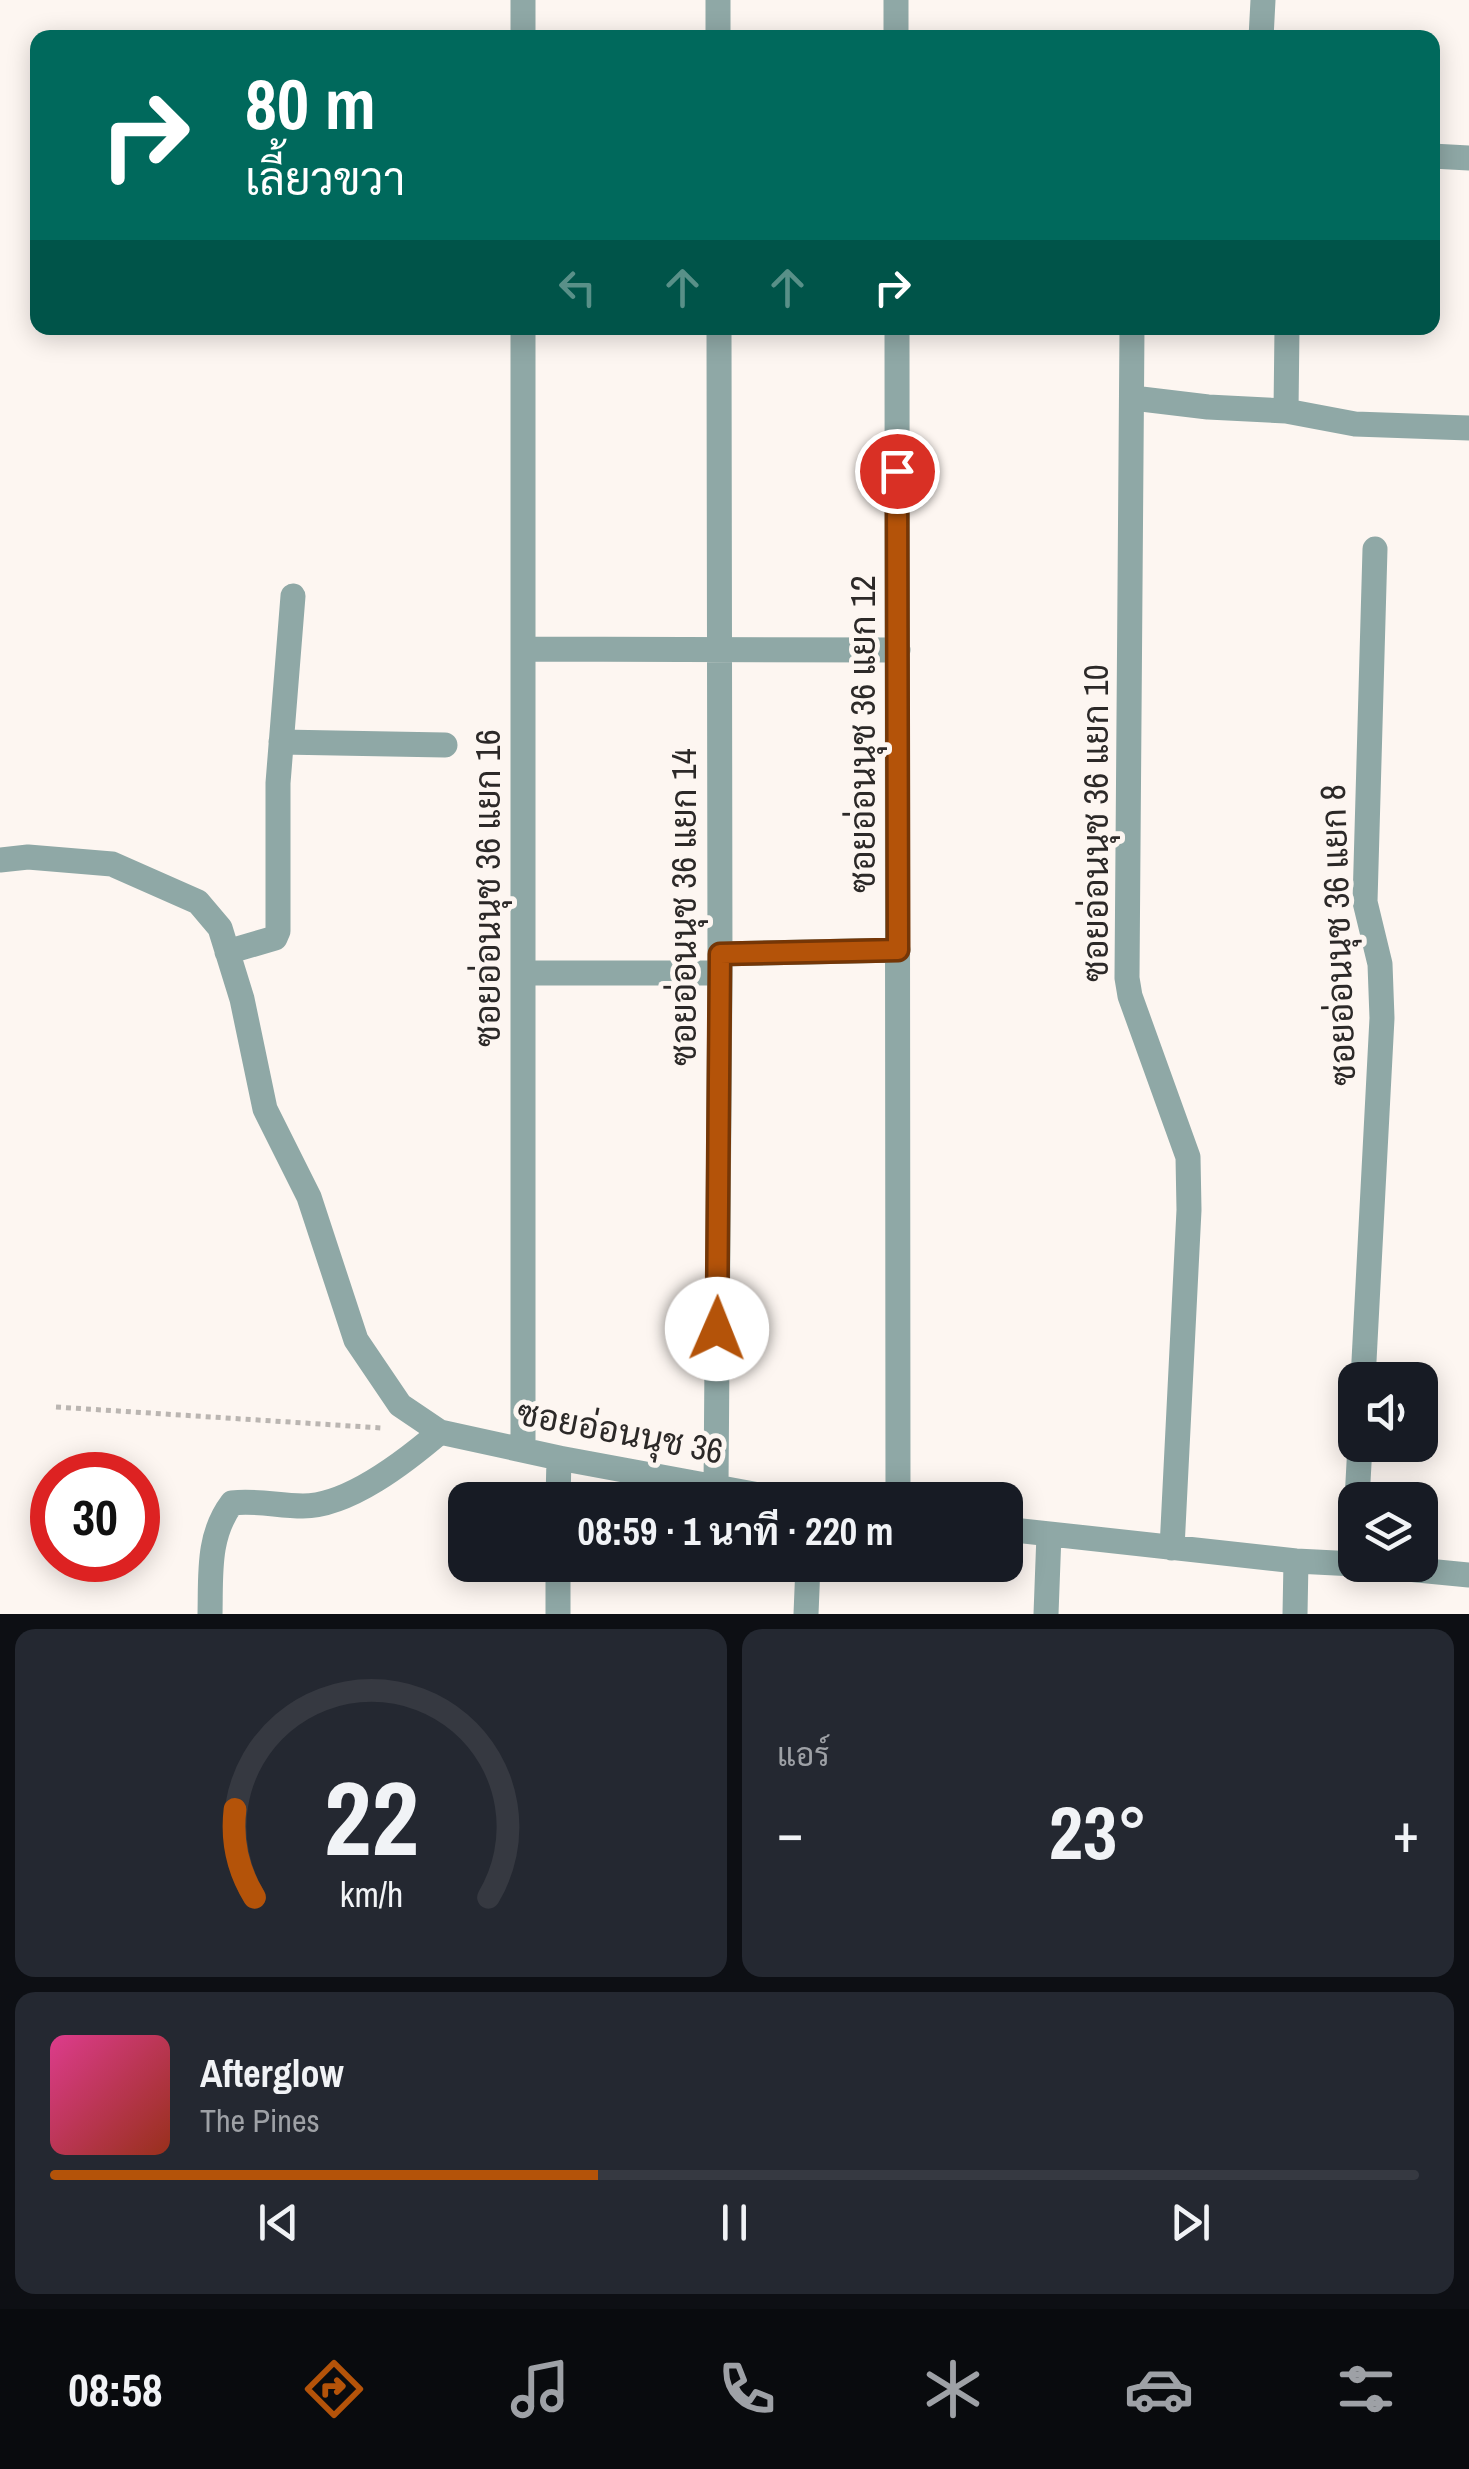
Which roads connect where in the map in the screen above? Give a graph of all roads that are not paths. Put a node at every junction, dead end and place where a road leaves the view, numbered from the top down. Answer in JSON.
{"nodes":[{"id":1,"x":523,"y":0,"type":"edge"},
{"id":2,"x":718,"y":0,"type":"edge"},
{"id":3,"x":896,"y":0,"type":"edge"},
{"id":4,"x":1263,"y":0,"type":"edge"},
{"id":5,"x":523,"y":30,"type":"edge"},
{"id":6,"x":718,"y":30,"type":"edge"},
{"id":7,"x":896,"y":30,"type":"edge"},
{"id":8,"x":1261,"y":30,"type":"edge"},
{"id":9,"x":1440,"y":156,"type":"edge"},
{"id":10,"x":1469,"y":158,"type":"edge"},
{"id":11,"x":523,"y":335,"type":"edge"},
{"id":12,"x":719,"y":335,"type":"edge"},
{"id":13,"x":897,"y":335,"type":"edge"},
{"id":14,"x":1132,"y":335,"type":"edge"},
{"id":15,"x":1288,"y":335,"type":"edge"},
{"id":16,"x":1132,"y":398,"type":"junction"},
{"id":17,"x":1286,"y":412,"type":"junction"},
{"id":18,"x":1469,"y":428,"type":"edge"},
{"id":19,"x":1375,"y":549,"type":"dead end"},
{"id":20,"x":293,"y":596,"type":"dead end"},
{"id":21,"x":523,"y":649,"type":"junction"},
{"id":22,"x":720,"y":650,"type":"junction"},
{"id":23,"x":898,"y":650,"type":"junction"},
{"id":24,"x":281,"y":742,"type":"junction"},
{"id":25,"x":444,"y":745,"type":"dead end"},
{"id":26,"x":0,"y":860,"type":"edge"},
{"id":27,"x":898,"y":950,"type":"junction"},
{"id":28,"x":227,"y":952,"type":"junction"},
{"id":29,"x":720,"y":964,"type":"junction"},
{"id":30,"x":524,"y":972,"type":"junction"},
{"id":31,"x":1364,"y":1362,"type":"edge"},
{"id":32,"x":440,"y":1432,"type":"junction"},
{"id":33,"x":524,"y":1448,"type":"junction"},
{"id":34,"x":558,"y":1458,"type":"junction"},
{"id":35,"x":558,"y":1482,"type":"edge"},
{"id":36,"x":689,"y":1482,"type":"edge"},
{"id":37,"x":716,"y":1482,"type":"edge"},
{"id":38,"x":898,"y":1482,"type":"edge"},
{"id":39,"x":1023,"y":1531,"type":"edge"},
{"id":40,"x":1048,"y":1534,"type":"junction"},
{"id":41,"x":1172,"y":1548,"type":"junction"},
{"id":42,"x":1296,"y":1561,"type":"junction"},
{"id":43,"x":1338,"y":1563,"type":"edge"},
{"id":44,"x":1438,"y":1572,"type":"edge"},
{"id":45,"x":1469,"y":1575,"type":"edge"},
{"id":46,"x":558,"y":1582,"type":"edge"},
{"id":47,"x":807,"y":1582,"type":"edge"},
{"id":48,"x":210,"y":1614,"type":"edge"},
{"id":49,"x":558,"y":1614,"type":"edge"},
{"id":50,"x":806,"y":1614,"type":"edge"},
{"id":51,"x":1046,"y":1614,"type":"edge"},
{"id":52,"x":1295,"y":1614,"type":"edge"}],
"edges":[{"from":1,"to":5,"type":"street"},
{"from":2,"to":6,"type":"street"},
{"from":3,"to":7,"type":"street"},
{"from":4,"to":8,"type":"street"},
{"from":9,"to":10,"type":"street"},
{"from":11,"to":21,"type":"street","name":"ซอยอ่อนนุช 36 แยก 16"},
{"from":12,"to":22,"type":"street","name":"ซอยอ่อนนุช 36 แยก 14"},
{"from":13,"to":23,"type":"street","name":"ซอยอ่อนนุช 36 แยก 12"},
{"from":14,"to":16,"type":"street","name":"ซอยอ่อนนุช 36 แยก 10"},
{"from":15,"to":17,"type":"street"},
{"from":16,"to":17,"type":"street"},
{"from":16,"to":41,"type":"street","name":"ซอยอ่อนนุช 36 แยก 10"},
{"from":17,"to":18,"type":"street"},
{"from":19,"to":31,"type":"street","name":"ซอยอ่อนนุช 36 แยก 8"},
{"from":20,"to":24,"type":"street"},
{"from":21,"to":22,"type":"street"},
{"from":21,"to":30,"type":"street","name":"ซอยอ่อนนุช 36 แยก 16"},
{"from":22,"to":23,"type":"street"},
{"from":22,"to":29,"type":"street","name":"ซอยอ่อนนุช 36 แยก 14"},
{"from":23,"to":27,"type":"street","name":"ซอยอ่อนนุช 36 แยก 12"},
{"from":24,"to":25,"type":"street"},
{"from":24,"to":28,"type":"street"},
{"from":26,"to":28,"type":"street"},
{"from":27,"to":29,"type":"street"},
{"from":27,"to":38,"type":"street","name":"ซอยอ่อนนุช 36 แยก 12"},
{"from":28,"to":32,"type":"street"},
{"from":29,"to":30,"type":"street"},
{"from":29,"to":37,"type":"street","name":"ซอยอ่อนนุช 36 แยก 14"},
{"from":30,"to":33,"type":"street","name":"ซอยอ่อนนุช 36 แยก 16"},
{"from":32,"to":33,"type":"street","name":"ซอยอ่อนนุช 36"},
{"from":32,"to":48,"type":"street"},
{"from":33,"to":34,"type":"street","name":"ซอยอ่อนนุช 36"},
{"from":34,"to":35,"type":"street"},
{"from":34,"to":36,"type":"street","name":"ซอยอ่อนนุช 36"},
{"from":39,"to":40,"type":"street"},
{"from":40,"to":41,"type":"street"},
{"from":40,"to":51,"type":"street"},
{"from":41,"to":42,"type":"street"},
{"from":42,"to":43,"type":"street"},
{"from":42,"to":52,"type":"street"},
{"from":44,"to":45,"type":"street"},
{"from":46,"to":49,"type":"street"},
{"from":47,"to":50,"type":"street"}]}
